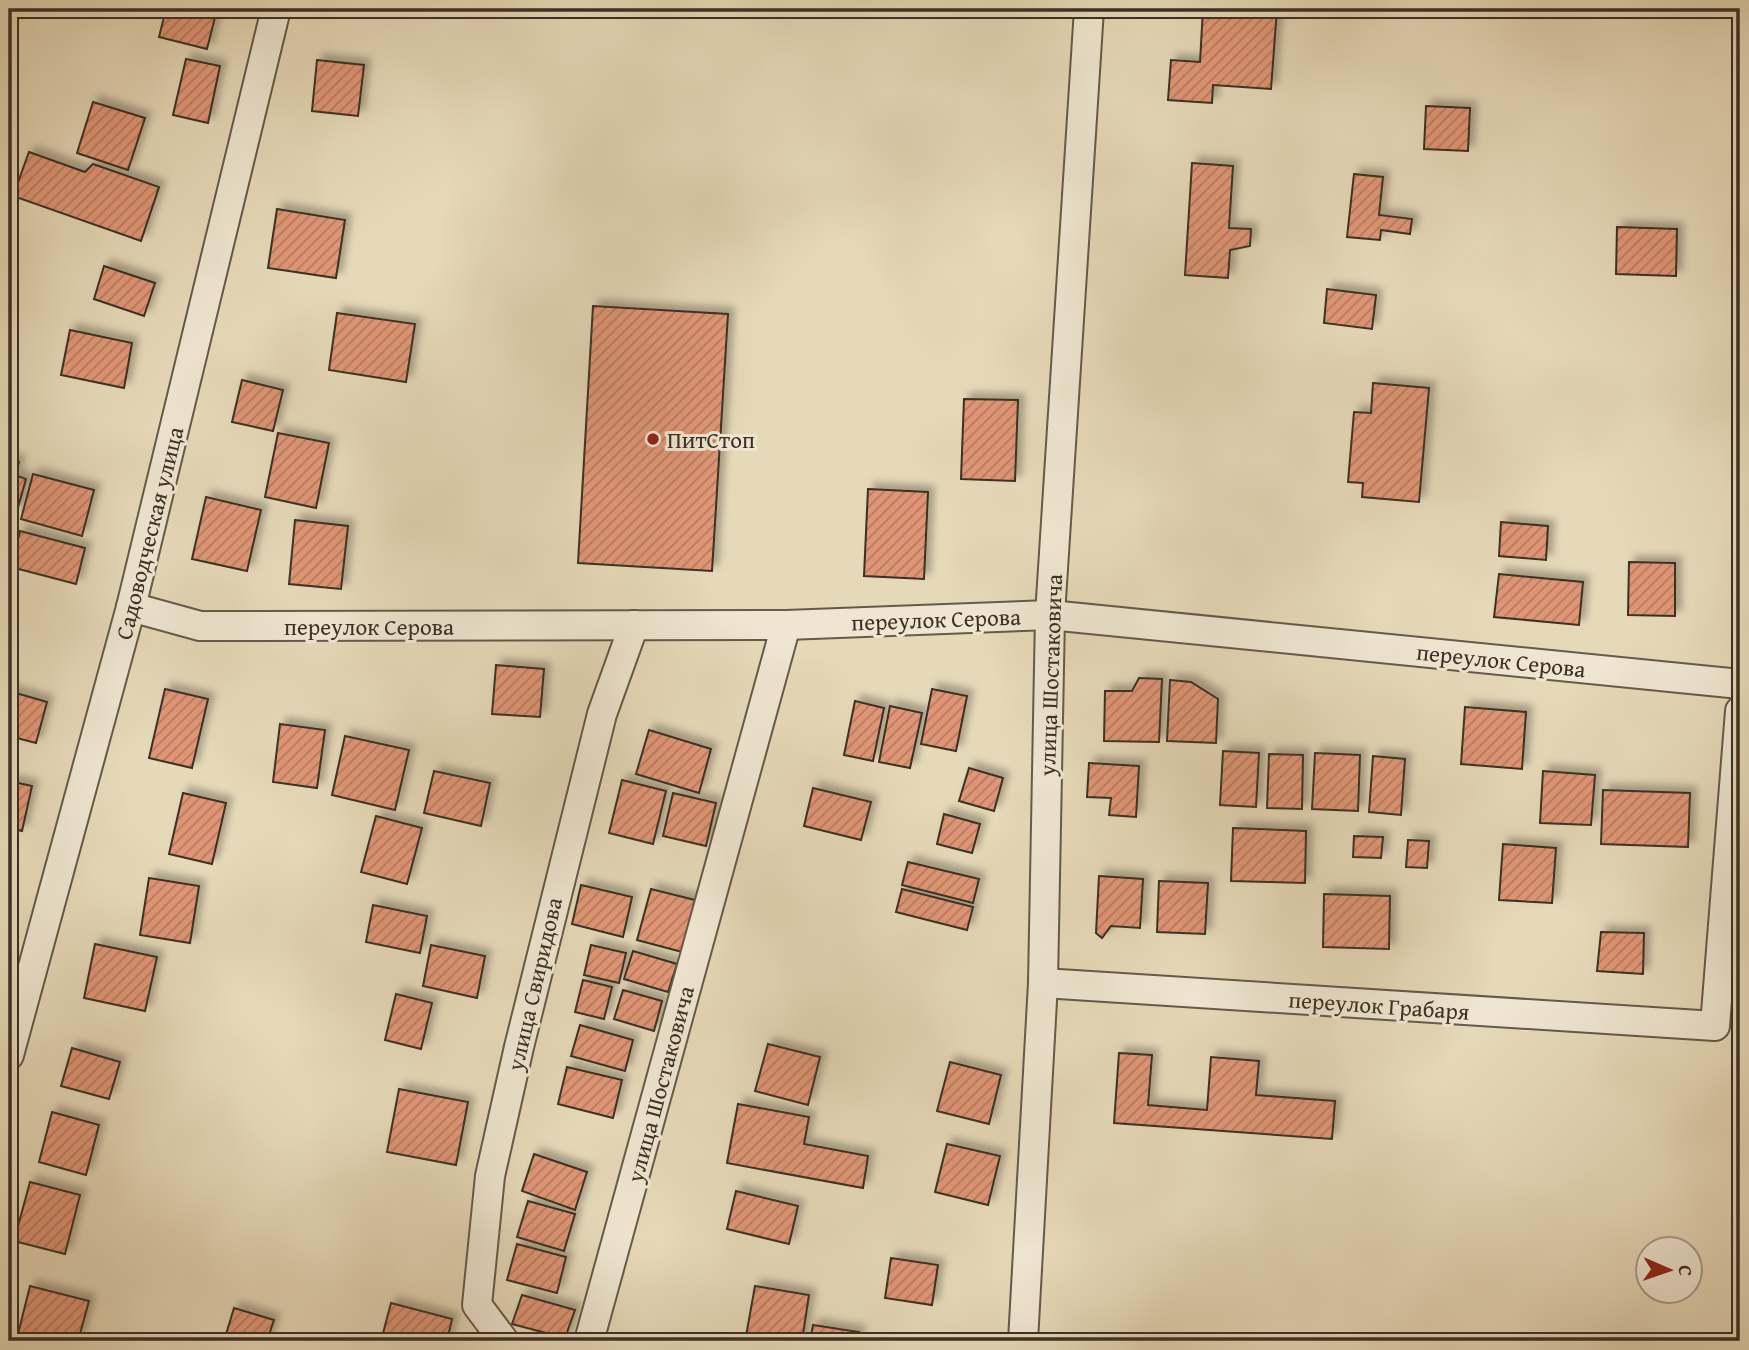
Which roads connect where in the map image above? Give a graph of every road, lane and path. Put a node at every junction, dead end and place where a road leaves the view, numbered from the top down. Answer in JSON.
{"nodes":[{"id":1,"x":276,"y":9,"type":"edge"},
{"id":2,"x":1088,"y":9,"type":"edge"},
{"id":3,"x":131,"y":607,"type":"junction"},
{"id":4,"x":1050,"y":615,"type":"junction"},
{"id":5,"x":634,"y":625,"type":"junction"},
{"id":6,"x":786,"y":625,"type":"junction"},
{"id":7,"x":1740,"y":684,"type":"edge"},
{"id":8,"x":1740,"y":711,"type":"edge"},
{"id":9,"x":1043,"y":984,"type":"junction"},
{"id":10,"x":9,"y":1055,"type":"edge"},
{"id":11,"x":505,"y":1341,"type":"edge"},
{"id":12,"x":589,"y":1341,"type":"edge"},
{"id":13,"x":1023,"y":1341,"type":"edge"}],
"edges":[{"from":1,"to":3,"type":"street","name":"Садоводческая улица"},
{"from":2,"to":4,"type":"street","name":"улица Шостаковича"},
{"from":3,"to":5,"type":"street","name":"переулок Серова"},
{"from":3,"to":10,"type":"street","name":"Садоводческая улица"},
{"from":4,"to":6,"type":"street","name":"переулок Серова"},
{"from":4,"to":7,"type":"street","name":"переулок Серова"},
{"from":4,"to":9,"type":"street","name":"улица Шостаковича"},
{"from":5,"to":6,"type":"street","name":"переулок Серова"},
{"from":5,"to":11,"type":"street","name":"улица Свиридова"},
{"from":6,"to":12,"type":"street","name":"улица Шостаковича"},
{"from":8,"to":9,"type":"street","name":"переулок Грабаря"},
{"from":9,"to":13,"type":"street","name":"улица Шостаковича"}]}
